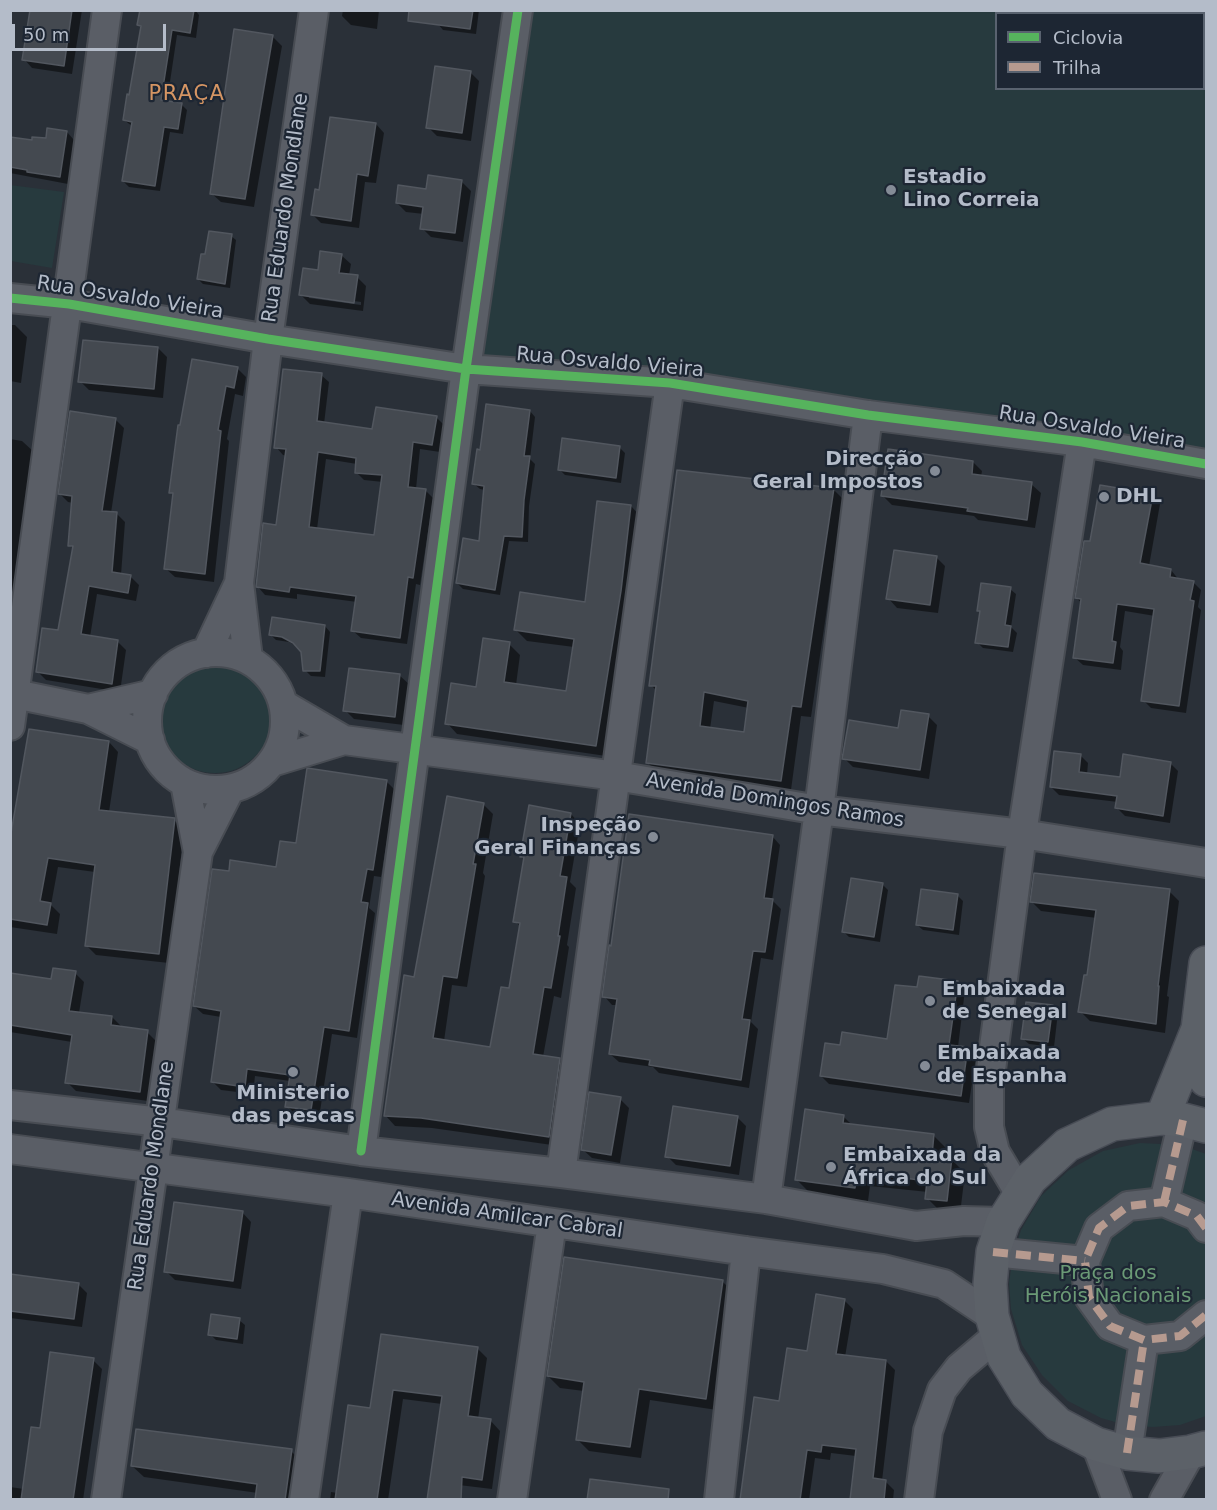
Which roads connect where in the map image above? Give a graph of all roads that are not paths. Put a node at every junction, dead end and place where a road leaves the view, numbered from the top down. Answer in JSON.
{"nodes":[{"id":1,"x":107,"y":10,"type":"edge"},
{"id":2,"x":314,"y":10,"type":"edge"},
{"id":3,"x":518,"y":10,"type":"edge"},
{"id":4,"x":10,"y":298,"type":"edge"},
{"id":5,"x":69,"y":304,"type":"junction"},
{"id":6,"x":268,"y":339,"type":"junction"},
{"id":7,"x":466,"y":369,"type":"junction"},
{"id":8,"x":670,"y":384,"type":"junction"},
{"id":9,"x":868,"y":415,"type":"junction"},
{"id":10,"x":1082,"y":442,"type":"junction"},
{"id":11,"x":1206,"y":464,"type":"edge"},
{"id":12,"x":239,"y":584,"type":"junction"},
{"id":13,"x":206,"y":653,"type":"junction"},
{"id":14,"x":248,"y":659,"type":"junction"},
{"id":15,"x":13,"y":694,"type":"edge"},
{"id":16,"x":153,"y":694,"type":"junction"},
{"id":17,"x":284,"y":705,"type":"junction"},
{"id":18,"x":88,"y":709,"type":"junction"},
{"id":19,"x":10,"y":726,"type":"edge"},
{"id":20,"x":150,"y":740,"type":"junction"},
{"id":21,"x":344,"y":740,"type":"junction"},
{"id":22,"x":413,"y":751,"type":"junction"},
{"id":23,"x":272,"y":762,"type":"junction"},
{"id":24,"x":616,"y":776,"type":"junction"},
{"id":25,"x":185,"y":783,"type":"junction"},
{"id":26,"x":230,"y":789,"type":"junction"},
{"id":27,"x":819,"y":810,"type":"junction"},
{"id":28,"x":1022,"y":834,"type":"junction"},
{"id":29,"x":198,"y":852,"type":"junction"},
{"id":30,"x":1206,"y":863,"type":"edge"},
{"id":31,"x":1206,"y":963,"type":"edge"},
{"id":32,"x":1198,"y":1029,"type":"junction"},
{"id":33,"x":1206,"y":1080,"type":"edge"},
{"id":34,"x":10,"y":1106,"type":"edge"},
{"id":35,"x":1184,"y":1121,"type":"edge"},
{"id":36,"x":161,"y":1122,"type":"junction"},
{"id":37,"x":10,"y":1149,"type":"edge"},
{"id":38,"x":361,"y":1151,"type":"junction"},
{"id":39,"x":152,"y":1169,"type":"junction"},
{"id":40,"x":561,"y":1173,"type":"junction"},
{"id":41,"x":348,"y":1193,"type":"junction"},
{"id":42,"x":1020,"y":1194,"type":"junction"},
{"id":43,"x":766,"y":1199,"type":"junction"},
{"id":44,"x":1164,"y":1202,"type":"junction"},
{"id":45,"x":1003,"y":1222,"type":"junction"},
{"id":46,"x":552,"y":1223,"type":"junction"},
{"id":47,"x":1206,"y":1228,"type":"edge"},
{"id":48,"x":746,"y":1251,"type":"junction"},
{"id":49,"x":993,"y":1252,"type":"junction"},
{"id":50,"x":1085,"y":1261,"type":"junction"},
{"id":51,"x":1206,"y":1316,"type":"edge"},
{"id":52,"x":995,"y":1326,"type":"junction"},
{"id":53,"x":1144,"y":1340,"type":"junction"},
{"id":54,"x":1096,"y":1444,"type":"junction"},
{"id":55,"x":1199,"y":1450,"type":"edge"},
{"id":56,"x":1127,"y":1453,"type":"junction"},
{"id":57,"x":106,"y":1500,"type":"edge"},
{"id":58,"x":304,"y":1500,"type":"edge"},
{"id":59,"x":512,"y":1500,"type":"edge"},
{"id":60,"x":719,"y":1500,"type":"edge"},
{"id":61,"x":919,"y":1500,"type":"edge"},
{"id":62,"x":1117,"y":1500,"type":"edge"},
{"id":63,"x":1164,"y":1500,"type":"edge"}],
"edges":[{"from":1,"to":5,"type":"street"},
{"from":2,"to":6,"type":"street","name":"Rua Eduardo Mondlane"},
{"from":3,"to":7,"type":"street"},
{"from":4,"to":5,"type":"street","name":"Rua Osvaldo Vieira"},
{"from":5,"to":6,"type":"street","name":"Rua Osvaldo Vieira"},
{"from":5,"to":15,"type":"street"},
{"from":6,"to":7,"type":"street","name":"Rua Osvaldo Vieira"},
{"from":6,"to":12,"type":"street","name":"Rua Eduardo Mondlane"},
{"from":7,"to":8,"type":"street","name":"Rua Osvaldo Vieira"},
{"from":7,"to":22,"type":"street"},
{"from":8,"to":9,"type":"street","name":"Rua Osvaldo Vieira"},
{"from":8,"to":24,"type":"street"},
{"from":9,"to":10,"type":"street","name":"Rua Osvaldo Vieira"},
{"from":9,"to":27,"type":"street"},
{"from":10,"to":11,"type":"street","name":"Rua Osvaldo Vieira"},
{"from":10,"to":28,"type":"street"},
{"from":12,"to":13,"type":"street","name":"Rua Eduardo Mondlane"},
{"from":12,"to":14,"type":"street","name":"Rua Eduardo Mondlane"},
{"from":13,"to":14,"type":"street"},
{"from":13,"to":16,"type":"street"},
{"from":14,"to":17,"type":"street"},
{"from":15,"to":18,"type":"street"},
{"from":15,"to":19,"type":"street"},
{"from":16,"to":18,"type":"street"},
{"from":16,"to":20,"type":"street"},
{"from":17,"to":21,"type":"street","name":"Avenida Domingos Ramos"},
{"from":17,"to":23,"type":"street"},
{"from":18,"to":20,"type":"street"},
{"from":20,"to":25,"type":"street"},
{"from":21,"to":22,"type":"street","name":"Avenida Domingos Ramos"},
{"from":21,"to":23,"type":"street","name":"Avenida Domingos Ramos"},
{"from":22,"to":24,"type":"street","name":"Avenida Domingos Ramos"},
{"from":22,"to":38,"type":"street"},
{"from":23,"to":26,"type":"street"},
{"from":24,"to":27,"type":"street","name":"Avenida Domingos Ramos"},
{"from":24,"to":40,"type":"street"},
{"from":25,"to":26,"type":"street"},
{"from":25,"to":29,"type":"street","name":"Rua Eduardo Mondlane"},
{"from":26,"to":29,"type":"street","name":"Rua Eduardo Mondlane"},
{"from":27,"to":28,"type":"street","name":"Avenida Domingos Ramos"},
{"from":27,"to":43,"type":"street"},
{"from":28,"to":30,"type":"street","name":"Avenida Domingos Ramos"},
{"from":28,"to":42,"type":"street"},
{"from":29,"to":36,"type":"street","name":"Rua Eduardo Mondlane"},
{"from":31,"to":32,"type":"main road"},
{"from":32,"to":33,"type":"main road"},
{"from":32,"to":35,"type":"main road"},
{"from":34,"to":36,"type":"street"},
{"from":35,"to":42,"type":"main road"},
{"from":35,"to":44,"type":"street"},
{"from":36,"to":38,"type":"street"},
{"from":36,"to":39,"type":"street","name":"Rua Eduardo Mondlane"},
{"from":37,"to":39,"type":"street","name":"Avenida Amilcar Cabral"},
{"from":38,"to":40,"type":"street"},
{"from":39,"to":41,"type":"street","name":"Avenida Amilcar Cabral"},
{"from":39,"to":57,"type":"street","name":"Rua Eduardo Mondlane"},
{"from":40,"to":43,"type":"street"},
{"from":41,"to":46,"type":"street","name":"Avenida Amilcar Cabral"},
{"from":41,"to":58,"type":"street"},
{"from":42,"to":45,"type":"main road"},
{"from":43,"to":45,"type":"street"},
{"from":44,"to":47,"type":"street"},
{"from":44,"to":50,"type":"street"},
{"from":45,"to":49,"type":"main road"},
{"from":46,"to":48,"type":"street","name":"Avenida Amilcar Cabral"},
{"from":46,"to":59,"type":"street"},
{"from":48,"to":52,"type":"street","name":"Avenida Amilcar Cabral"},
{"from":48,"to":60,"type":"street"},
{"from":49,"to":50,"type":"street"},
{"from":49,"to":52,"type":"main road"},
{"from":50,"to":53,"type":"street"},
{"from":51,"to":53,"type":"street"},
{"from":52,"to":54,"type":"main road"},
{"from":52,"to":61,"type":"street"},
{"from":53,"to":56,"type":"street"},
{"from":54,"to":56,"type":"main road"},
{"from":54,"to":62,"type":"street"},
{"from":55,"to":56,"type":"main road"},
{"from":55,"to":63,"type":"street"}]}
